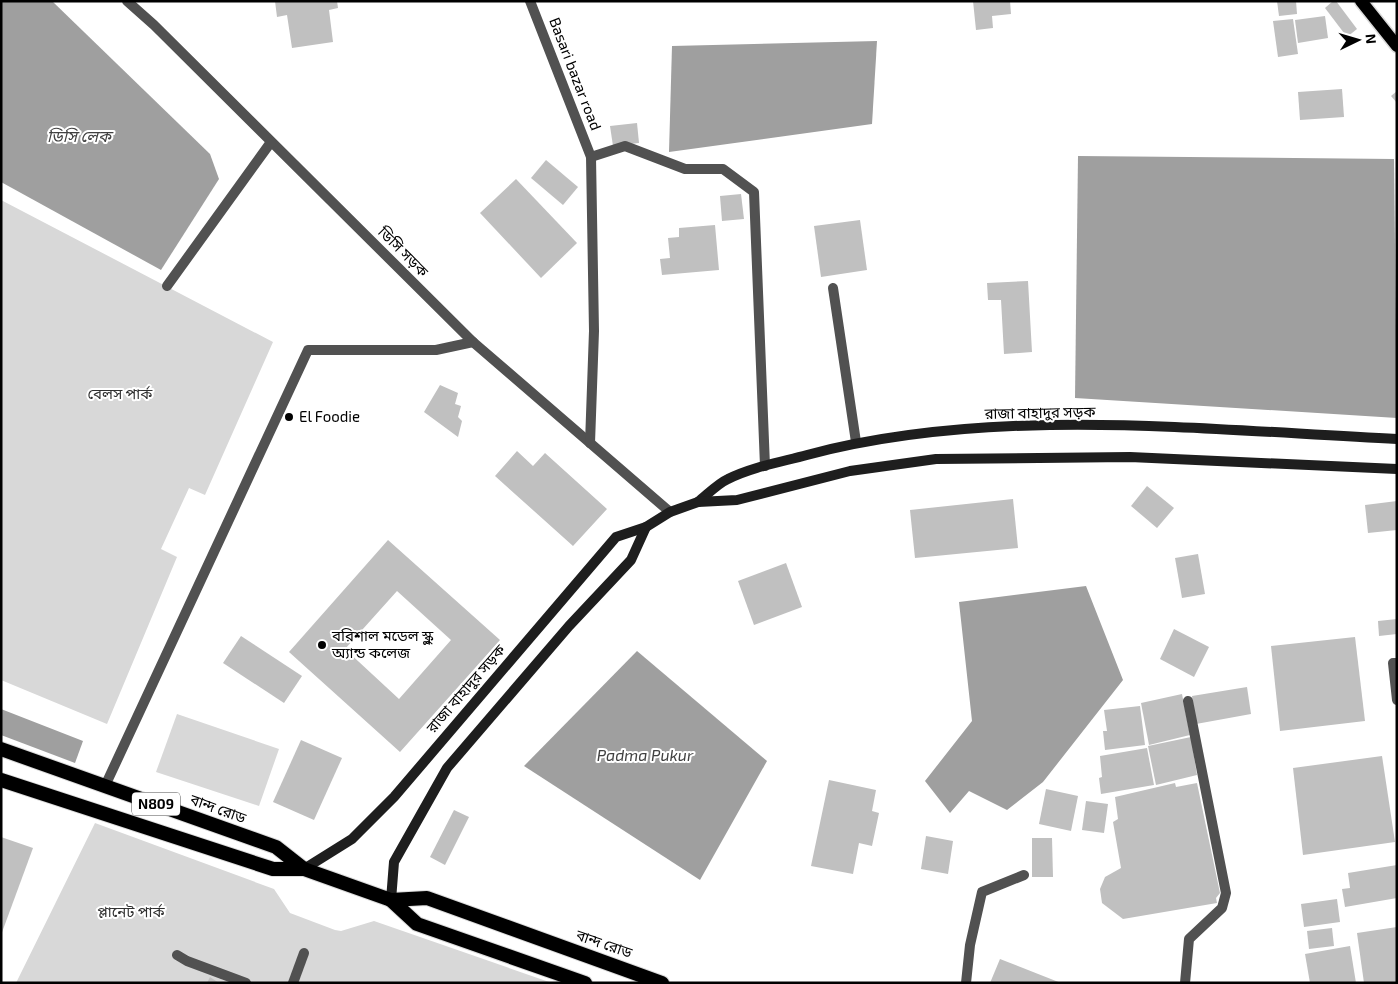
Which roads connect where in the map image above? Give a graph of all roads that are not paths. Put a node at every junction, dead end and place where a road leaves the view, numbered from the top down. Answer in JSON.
{"nodes":[{"id":1,"x":127,"y":1,"type":"edge"},
{"id":2,"x":530,"y":1,"type":"edge"},
{"id":3,"x":1361,"y":1,"type":"edge"},
{"id":4,"x":1397,"y":46,"type":"edge"},
{"id":5,"x":271,"y":142,"type":"junction"},
{"id":6,"x":591,"y":157,"type":"junction"},
{"id":7,"x":167,"y":286,"type":"dead end"},
{"id":8,"x":833,"y":288,"type":"dead end"},
{"id":9,"x":473,"y":342,"type":"junction"},
{"id":10,"x":1397,"y":439,"type":"edge"},
{"id":11,"x":856,"y":442,"type":"junction"},
{"id":12,"x":590,"y":443,"type":"junction"},
{"id":13,"x":765,"y":466,"type":"junction"},
{"id":14,"x":1397,"y":469,"type":"edge"},
{"id":15,"x":698,"y":502,"type":"junction"},
{"id":16,"x":670,"y":512,"type":"junction"},
{"id":17,"x":646,"y":527,"type":"junction"},
{"id":18,"x":1397,"y":663,"type":"edge"},
{"id":19,"x":1397,"y":700,"type":"edge"},
{"id":20,"x":1188,"y":701,"type":"dead end"},
{"id":21,"x":1,"y":749,"type":"edge"},
{"id":22,"x":1,"y":780,"type":"edge"},
{"id":23,"x":105,"y":786,"type":"junction"},
{"id":24,"x":304,"y":869,"type":"junction"},
{"id":25,"x":1024,"y":875,"type":"dead end"},
{"id":26,"x":391,"y":900,"type":"junction"},
{"id":27,"x":304,"y":953,"type":"dead end"},
{"id":28,"x":177,"y":954,"type":"dead end"},
{"id":29,"x":246,"y":983,"type":"edge"},
{"id":30,"x":293,"y":983,"type":"edge"},
{"id":31,"x":585,"y":983,"type":"edge"},
{"id":32,"x":662,"y":983,"type":"edge"},
{"id":33,"x":966,"y":983,"type":"edge"},
{"id":34,"x":1185,"y":983,"type":"edge"}],
"edges":[{"from":1,"to":5,"type":"street","name":"ডিসি সড়ক"},
{"from":2,"to":6,"type":"street","name":"Basari bazar road"},
{"from":3,"to":4,"type":"main road"},
{"from":5,"to":7,"type":"street"},
{"from":5,"to":9,"type":"street","name":"ডিসি সড়ক"},
{"from":6,"to":12,"type":"street"},
{"from":6,"to":13,"type":"street"},
{"from":8,"to":11,"type":"street"},
{"from":9,"to":12,"type":"street","name":"ডিসি সড়ক"},
{"from":9,"to":23,"type":"street"},
{"from":10,"to":11,"type":"main road","name":"রাজা বাহাদুর সড়ক"},
{"from":11,"to":13,"type":"main road","name":"রাজা বাহাদুর সড়ক"},
{"from":12,"to":16,"type":"street","name":"ডিসি সড়ক"},
{"from":13,"to":15,"type":"main road","name":"রাজা বাহাদুর সড়ক"},
{"from":14,"to":15,"type":"main road","name":"রাজা বাহাদুর সড়ক"},
{"from":15,"to":16,"type":"main road","name":"রাজা বাহাদুর সড়ক"},
{"from":16,"to":17,"type":"main road","name":"রাজা বাহাদুর সড়ক"},
{"from":17,"to":24,"type":"main road","name":"রাজা বাহাদুর সড়ক"},
{"from":17,"to":26,"type":"main road"},
{"from":18,"to":19,"type":"street"},
{"from":20,"to":34,"type":"street"},
{"from":21,"to":23,"type":"highway","name":"বান্দ রোড","number":"N809"},
{"from":22,"to":24,"type":"highway","name":"বান্দ রোড","number":"N809"},
{"from":23,"to":24,"type":"highway","name":"বান্দ রোড","number":"N809"},
{"from":24,"to":26,"type":"highway","name":"বান্দ রোড","number":"N809"},
{"from":25,"to":33,"type":"street"},
{"from":26,"to":31,"type":"highway","name":"বান্দ রোড","number":"N809"},
{"from":26,"to":32,"type":"highway","name":"বান্দ রোড","number":"N809"},
{"from":27,"to":30,"type":"street"},
{"from":28,"to":29,"type":"street"}]}
